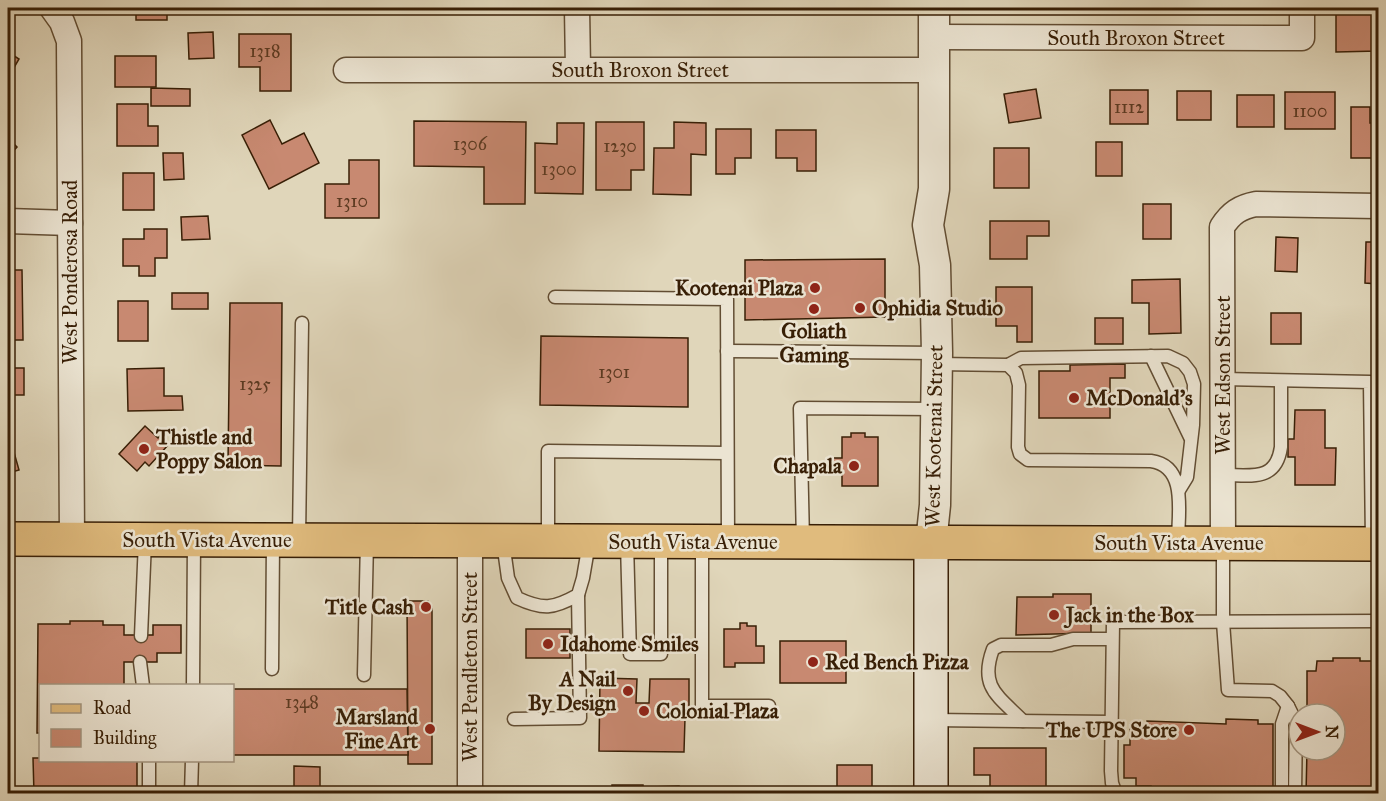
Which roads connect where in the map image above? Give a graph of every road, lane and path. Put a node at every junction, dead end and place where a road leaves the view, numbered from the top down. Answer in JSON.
{"nodes":[{"id":1,"x":52,"y":8,"type":"edge"},
{"id":2,"x":578,"y":8,"type":"edge"},
{"id":3,"x":934,"y":8,"type":"edge"},
{"id":4,"x":1302,"y":8,"type":"edge"},
{"id":5,"x":934,"y":37,"type":"junction"},
{"id":6,"x":578,"y":69,"type":"junction"},
{"id":7,"x":346,"y":70,"type":"dead end"},
{"id":8,"x":933,"y":70,"type":"junction"},
{"id":9,"x":1378,"y":206,"type":"edge"},
{"id":10,"x":8,"y":221,"type":"edge"},
{"id":11,"x":70,"y":223,"type":"junction"},
{"id":12,"x":555,"y":297,"type":"dead end"},
{"id":13,"x":302,"y":323,"type":"dead end"},
{"id":14,"x":727,"y":351,"type":"junction"},
{"id":15,"x":1151,"y":356,"type":"junction"},
{"id":16,"x":937,"y":359,"type":"junction"},
{"id":17,"x":1008,"y":365,"type":"junction"},
{"id":18,"x":1223,"y":380,"type":"junction"},
{"id":19,"x":1281,"y":382,"type":"junction"},
{"id":20,"x":936,"y":409,"type":"junction"},
{"id":21,"x":1190,"y":437,"type":"junction"},
{"id":22,"x":728,"y":453,"type":"junction"},
{"id":23,"x":1223,"y":475,"type":"junction"},
{"id":24,"x":1179,"y":490,"type":"junction"},
{"id":25,"x":8,"y":539,"type":"edge"},
{"id":26,"x":72,"y":540,"type":"junction"},
{"id":27,"x":145,"y":540,"type":"junction"},
{"id":28,"x":194,"y":540,"type":"junction"},
{"id":29,"x":286,"y":540,"type":"junction"},
{"id":30,"x":367,"y":540,"type":"junction"},
{"id":31,"x":470,"y":541,"type":"junction"},
{"id":32,"x":502,"y":541,"type":"junction"},
{"id":33,"x":548,"y":541,"type":"junction"},
{"id":34,"x":589,"y":541,"type":"junction"},
{"id":35,"x":627,"y":542,"type":"junction"},
{"id":36,"x":661,"y":542,"type":"junction"},
{"id":37,"x":715,"y":542,"type":"junction"},
{"id":38,"x":803,"y":542,"type":"junction"},
{"id":39,"x":931,"y":543,"type":"junction"},
{"id":40,"x":1178,"y":544,"type":"junction"},
{"id":41,"x":1223,"y":544,"type":"junction"},
{"id":42,"x":1375,"y":544,"type":"edge"},
{"id":43,"x":578,"y":595,"type":"junction"},
{"id":44,"x":1378,"y":621,"type":"edge"},
{"id":45,"x":1223,"y":622,"type":"junction"},
{"id":46,"x":141,"y":636,"type":"dead end"},
{"id":47,"x":1112,"y":639,"type":"junction"},
{"id":48,"x":140,"y":662,"type":"dead end"},
{"id":49,"x":272,"y":669,"type":"dead end"},
{"id":50,"x":364,"y":675,"type":"dead end"},
{"id":51,"x":142,"y":684,"type":"edge"},
{"id":52,"x":193,"y":684,"type":"edge"},
{"id":53,"x":1287,"y":705,"type":"edge"},
{"id":54,"x":768,"y":706,"type":"dead end"},
{"id":55,"x":1287,"y":709,"type":"edge"},
{"id":56,"x":514,"y":719,"type":"dead end"},
{"id":57,"x":931,"y":720,"type":"junction"},
{"id":58,"x":1023,"y":721,"type":"junction"},
{"id":59,"x":1111,"y":722,"type":"junction"},
{"id":60,"x":149,"y":762,"type":"edge"},
{"id":61,"x":192,"y":762,"type":"edge"},
{"id":62,"x":1295,"y":762,"type":"edge"},
{"id":63,"x":149,"y":794,"type":"edge"},
{"id":64,"x":192,"y":794,"type":"edge"},
{"id":65,"x":470,"y":794,"type":"edge"},
{"id":66,"x":931,"y":794,"type":"edge"},
{"id":67,"x":1116,"y":794,"type":"edge"},
{"id":68,"x":1282,"y":794,"type":"edge"},
{"id":69,"x":1295,"y":794,"type":"edge"}],
"edges":[{"from":1,"to":11,"type":"street","name":"West Ponderosa Road"},
{"from":2,"to":6,"type":"street"},
{"from":3,"to":5,"type":"street","name":"West Kootenai Street"},
{"from":4,"to":5,"type":"street","name":"South Broxon Street"},
{"from":5,"to":8,"type":"street","name":"West Kootenai Street"},
{"from":6,"to":7,"type":"street","name":"South Broxon Street"},
{"from":6,"to":8,"type":"street","name":"South Broxon Street"},
{"from":8,"to":16,"type":"street","name":"West Kootenai Street"},
{"from":9,"to":18,"type":"street","name":"West Edson Street"},
{"from":10,"to":11,"type":"street"},
{"from":11,"to":26,"type":"street","name":"West Ponderosa Road"},
{"from":12,"to":14,"type":"lane"},
{"from":13,"to":29,"type":"lane"},
{"from":14,"to":16,"type":"lane"},
{"from":14,"to":22,"type":"lane"},
{"from":15,"to":17,"type":"lane"},
{"from":15,"to":21,"type":"lane"},
{"from":15,"to":21,"type":"lane"},
{"from":16,"to":17,"type":"lane"},
{"from":16,"to":20,"type":"street","name":"West Kootenai Street"},
{"from":17,"to":24,"type":"lane"},
{"from":18,"to":19,"type":"lane"},
{"from":18,"to":23,"type":"street","name":"West Edson Street"},
{"from":19,"to":23,"type":"lane"},
{"from":19,"to":42,"type":"lane"},
{"from":20,"to":38,"type":"lane"},
{"from":20,"to":39,"type":"street","name":"West Kootenai Street"},
{"from":21,"to":24,"type":"lane"},
{"from":22,"to":33,"type":"lane"},
{"from":22,"to":37,"type":"lane"},
{"from":23,"to":41,"type":"street","name":"West Edson Street"},
{"from":24,"to":40,"type":"lane"},
{"from":25,"to":26,"type":"main road","name":"South Vista Avenue"},
{"from":26,"to":27,"type":"main road","name":"South Vista Avenue"},
{"from":27,"to":28,"type":"main road","name":"South Vista Avenue"},
{"from":27,"to":46,"type":"lane"},
{"from":28,"to":29,"type":"main road","name":"South Vista Avenue"},
{"from":28,"to":52,"type":"lane"},
{"from":29,"to":30,"type":"main road","name":"South Vista Avenue"},
{"from":29,"to":49,"type":"lane"},
{"from":30,"to":31,"type":"main road","name":"South Vista Avenue"},
{"from":30,"to":50,"type":"lane"},
{"from":31,"to":32,"type":"main road","name":"South Vista Avenue"},
{"from":31,"to":65,"type":"street","name":"West Pendleton Street"},
{"from":32,"to":33,"type":"main road","name":"South Vista Avenue"},
{"from":32,"to":43,"type":"lane"},
{"from":33,"to":34,"type":"main road","name":"South Vista Avenue"},
{"from":34,"to":35,"type":"main road","name":"South Vista Avenue"},
{"from":34,"to":43,"type":"lane"},
{"from":35,"to":36,"type":"main road","name":"South Vista Avenue"},
{"from":35,"to":36,"type":"lane"},
{"from":36,"to":37,"type":"main road","name":"South Vista Avenue"},
{"from":37,"to":38,"type":"main road","name":"South Vista Avenue"},
{"from":37,"to":54,"type":"lane"},
{"from":38,"to":39,"type":"main road","name":"South Vista Avenue"},
{"from":39,"to":40,"type":"main road","name":"South Vista Avenue"},
{"from":39,"to":57,"type":"main road","name":"West Kootenai Street"},
{"from":40,"to":41,"type":"main road","name":"South Vista Avenue"},
{"from":41,"to":42,"type":"main road","name":"South Vista Avenue"},
{"from":41,"to":45,"type":"lane"},
{"from":43,"to":56,"type":"lane"},
{"from":44,"to":45,"type":"lane"},
{"from":45,"to":47,"type":"lane"},
{"from":45,"to":53,"type":"lane"},
{"from":47,"to":58,"type":"lane"},
{"from":47,"to":59,"type":"lane"},
{"from":48,"to":51,"type":"lane"},
{"from":55,"to":68,"type":"lane"},
{"from":57,"to":58,"type":"lane"},
{"from":57,"to":66,"type":"main road","name":"West Kootenai Street"},
{"from":58,"to":59,"type":"lane"},
{"from":59,"to":67,"type":"lane"},
{"from":60,"to":63,"type":"lane"},
{"from":61,"to":64,"type":"lane"},
{"from":62,"to":69,"type":"lane"}]}
